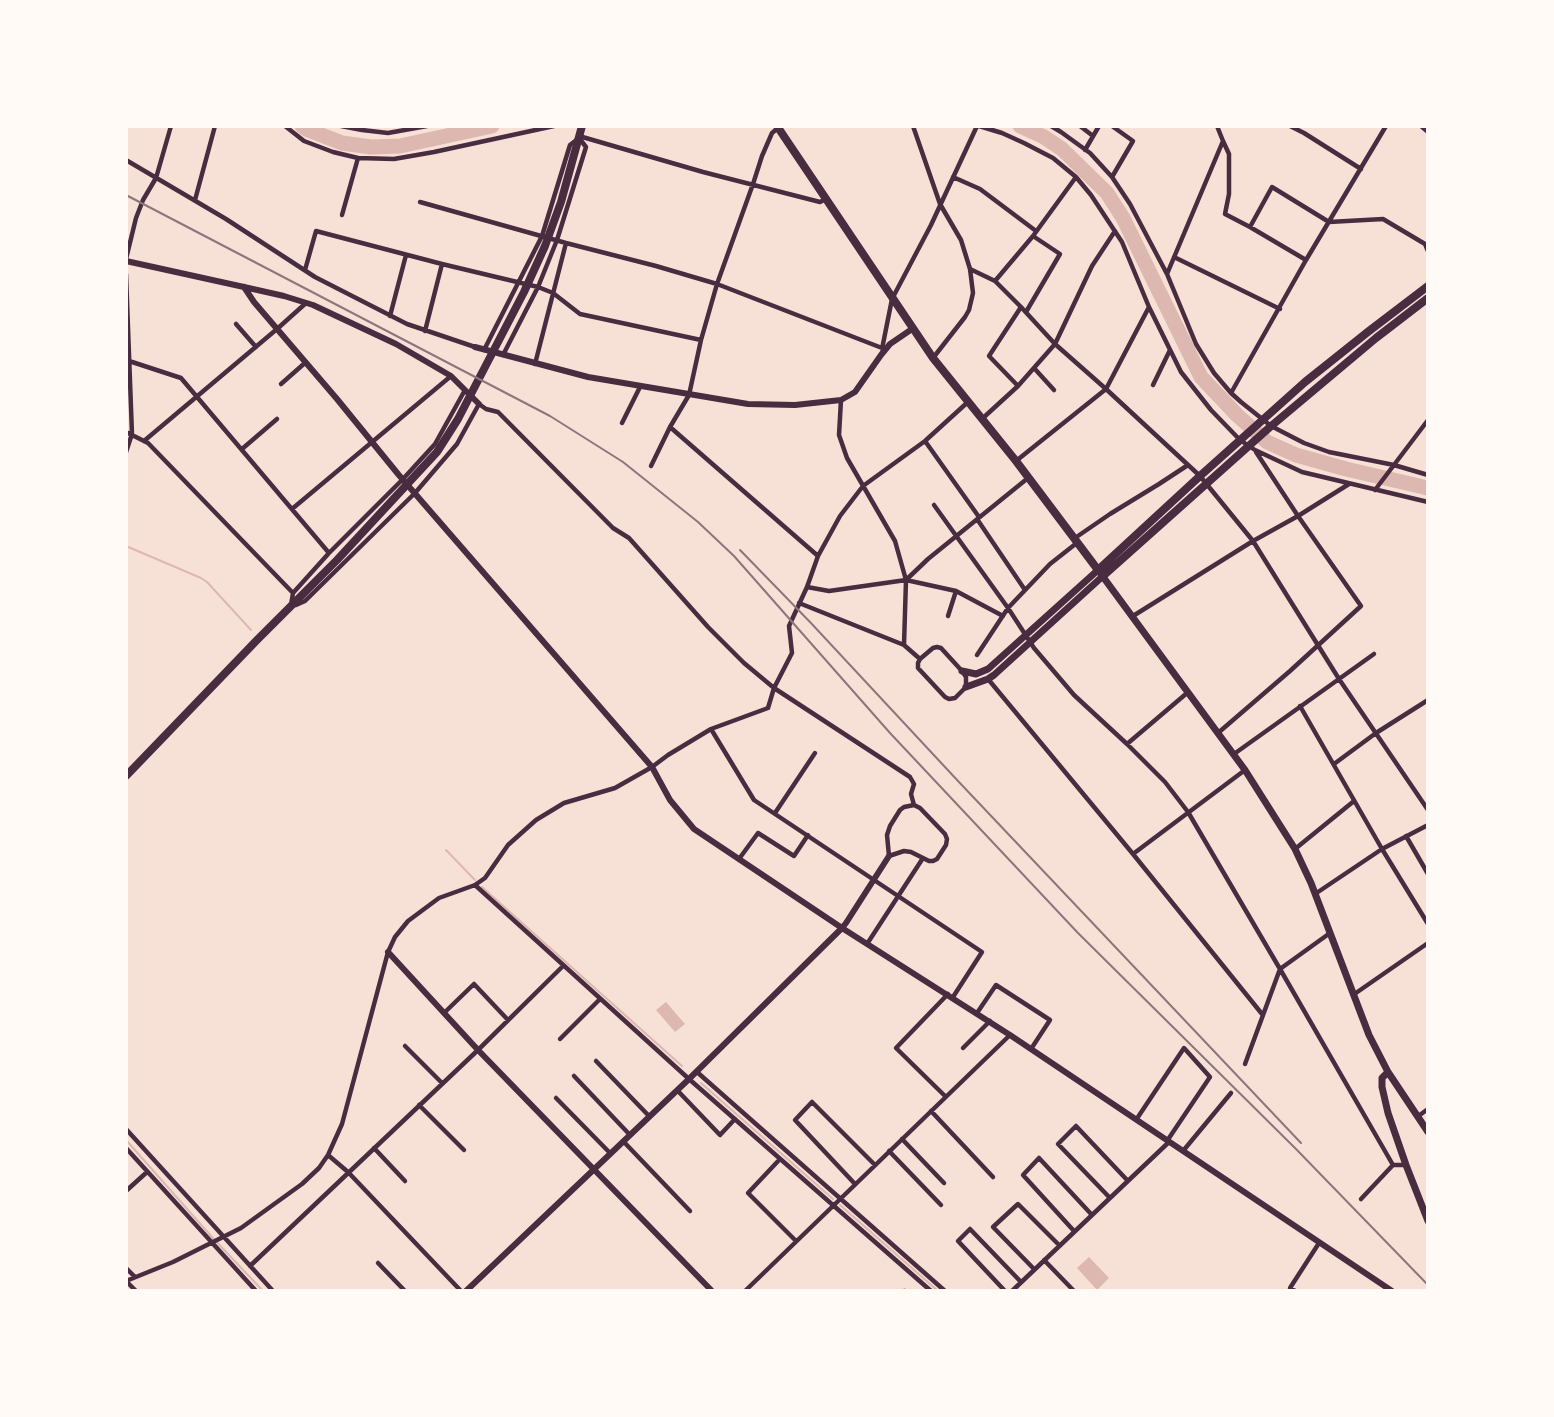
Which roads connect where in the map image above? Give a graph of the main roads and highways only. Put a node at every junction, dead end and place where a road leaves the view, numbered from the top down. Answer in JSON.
{"nodes":[{"id":1,"x":582,"y":126,"type":"edge"},
{"id":2,"x":778,"y":127,"type":"edge"},
{"id":3,"x":1428,"y":286,"type":"edge"},
{"id":4,"x":1428,"y":298,"type":"edge"},
{"id":5,"x":1101,"y":573,"type":"junction"},
{"id":6,"x":1027,"y":639,"type":"junction"},
{"id":7,"x":962,"y":671,"type":"road end"},
{"id":8,"x":966,"y":687,"type":"road end"},
{"id":9,"x":128,"y":771,"type":"edge"},
{"id":10,"x":1388,"y":1072,"type":"junction"},
{"id":11,"x":1428,"y":1132,"type":"edge"},
{"id":12,"x":1428,"y":1221,"type":"edge"}],
"edges":[{"from":1,"to":9,"type":"main road"},
{"from":2,"to":5,"type":"main road"},
{"from":3,"to":5,"type":"main road"},
{"from":4,"to":5,"type":"main road"},
{"from":5,"to":6,"type":"main road"},
{"from":5,"to":10,"type":"main road"},
{"from":6,"to":7,"type":"main road"},
{"from":6,"to":8,"type":"main road"},
{"from":10,"to":11,"type":"main road"},
{"from":10,"to":12,"type":"main road"}]}
